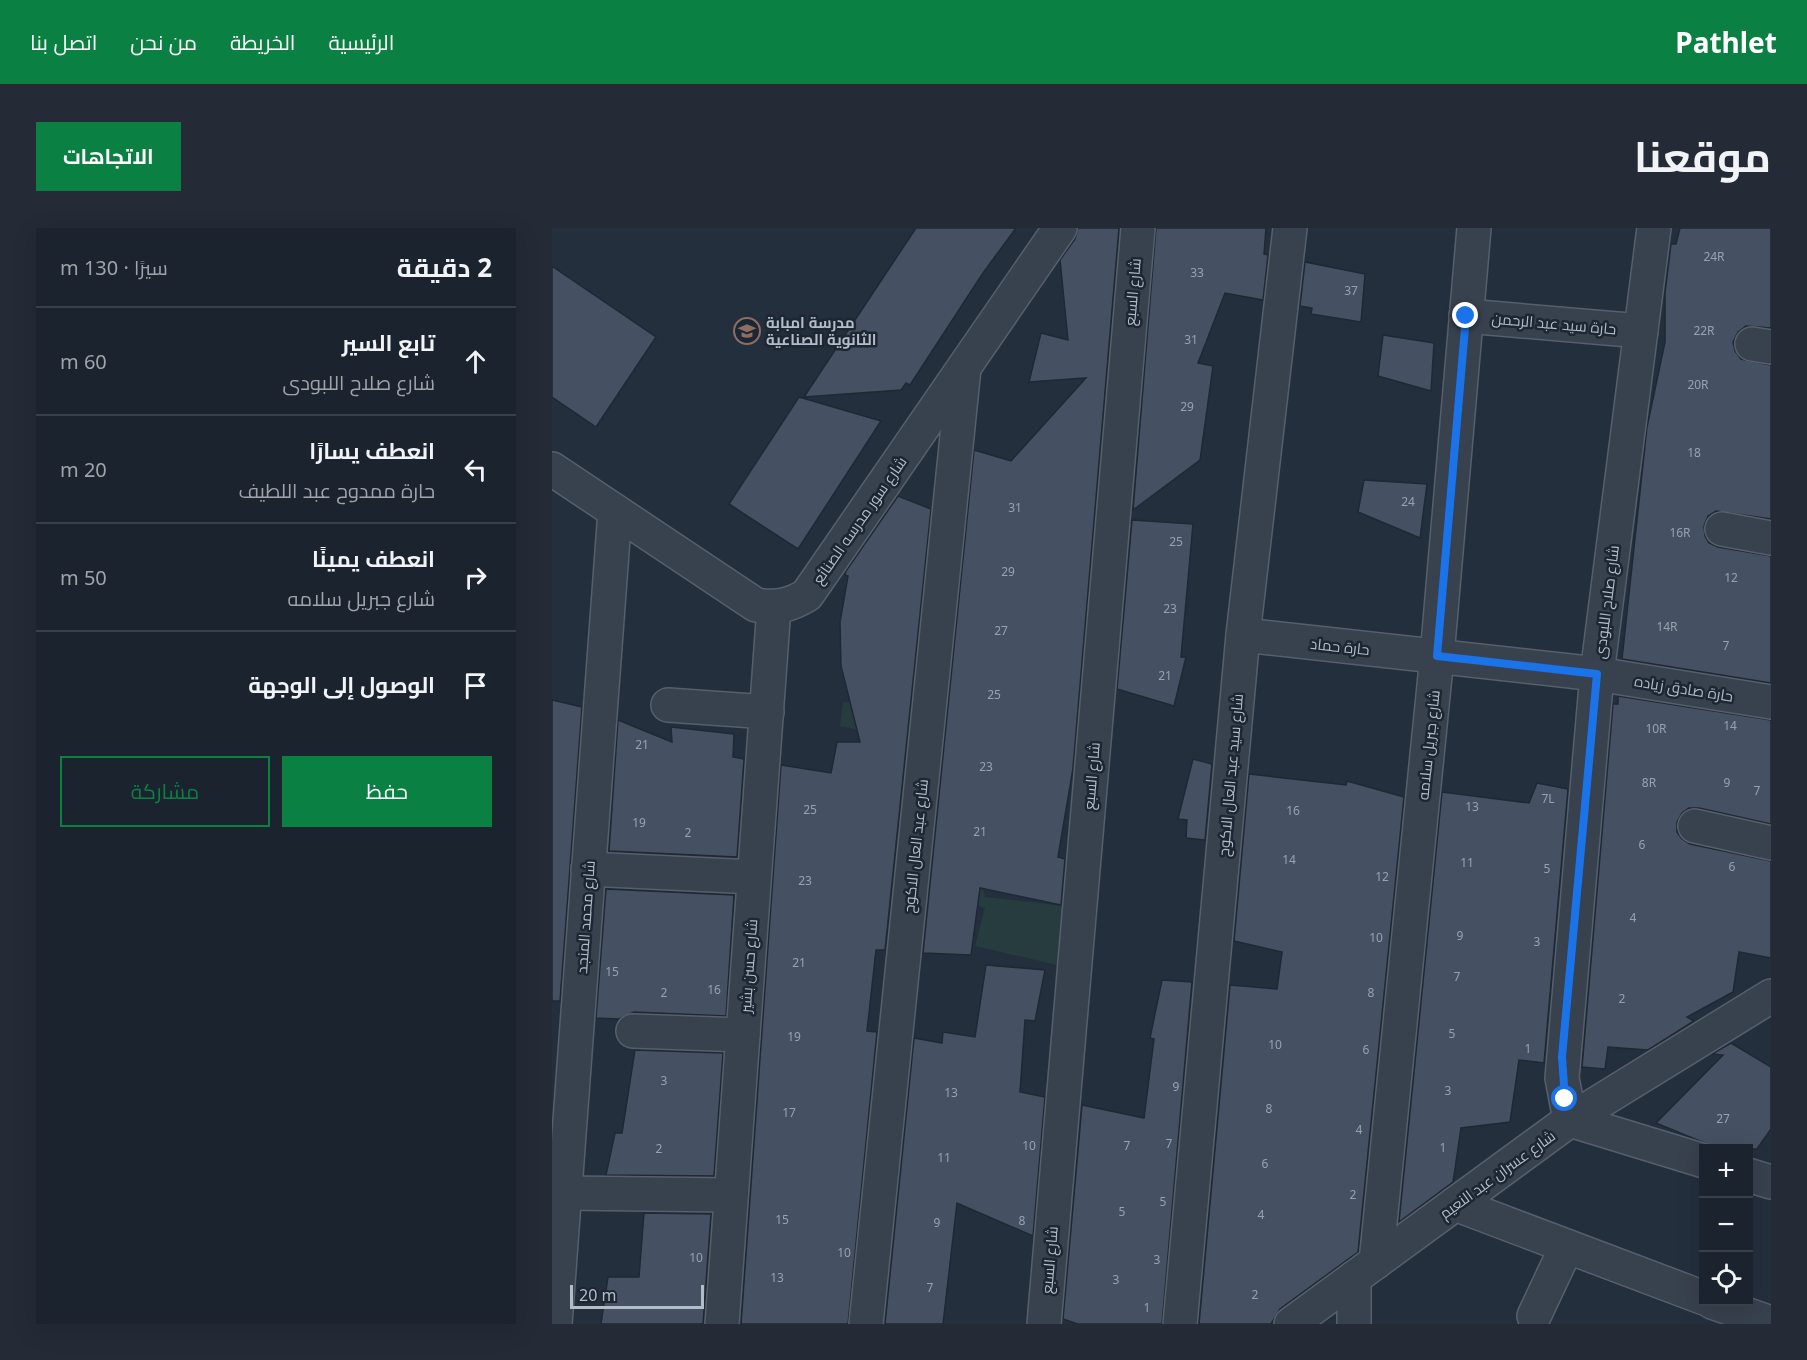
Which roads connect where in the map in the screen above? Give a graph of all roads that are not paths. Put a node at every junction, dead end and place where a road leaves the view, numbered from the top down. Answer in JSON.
{"nodes":[{"id":1,"x":1060,"y":228,"type":"edge"},
{"id":2,"x":1138,"y":228,"type":"edge"},
{"id":3,"x":1290,"y":228,"type":"edge"},
{"id":4,"x":1474,"y":228,"type":"edge"},
{"id":5,"x":1654,"y":228,"type":"edge"},
{"id":6,"x":1466,"y":316,"type":"junction"},
{"id":7,"x":1641,"y":331,"type":"junction"},
{"id":8,"x":964,"y":368,"type":"junction"},
{"id":9,"x":552,"y":469,"type":"edge"},
{"id":10,"x":615,"y":511,"type":"junction"},
{"id":11,"x":1722,"y":530,"type":"dead end"},
{"id":12,"x":1771,"y":538,"type":"edge"},
{"id":13,"x":774,"y":608,"type":"junction"},
{"id":14,"x":1243,"y":635,"type":"junction"},
{"id":15,"x":1437,"y":656,"type":"junction"},
{"id":16,"x":1597,"y":674,"type":"junction"},
{"id":17,"x":1771,"y":702,"type":"edge"},
{"id":18,"x":668,"y":705,"type":"dead end"},
{"id":19,"x":767,"y":712,"type":"junction"},
{"id":20,"x":1695,"y":826,"type":"dead end"},
{"id":21,"x":1771,"y":843,"type":"edge"},
{"id":22,"x":588,"y":869,"type":"junction"},
{"id":23,"x":754,"y":877,"type":"junction"},
{"id":24,"x":1771,"y":996,"type":"edge"},
{"id":25,"x":633,"y":1031,"type":"dead end"},
{"id":26,"x":743,"y":1035,"type":"junction"},
{"id":27,"x":1570,"y":1120,"type":"junction"},
{"id":28,"x":1699,"y":1159,"type":"edge"},
{"id":29,"x":1753,"y":1176,"type":"edge"},
{"id":30,"x":1771,"y":1182,"type":"edge"},
{"id":31,"x":565,"y":1193,"type":"junction"},
{"id":32,"x":731,"y":1195,"type":"junction"},
{"id":33,"x":1455,"y":1204,"type":"junction"},
{"id":34,"x":1566,"y":1248,"type":"junction"},
{"id":35,"x":1365,"y":1270,"type":"junction"},
{"id":36,"x":1699,"y":1296,"type":"edge"},
{"id":37,"x":1723,"y":1306,"type":"edge"},
{"id":38,"x":1534,"y":1316,"type":"dead end"},
{"id":39,"x":1771,"y":1323,"type":"edge"},
{"id":40,"x":555,"y":1324,"type":"edge"},
{"id":41,"x":722,"y":1324,"type":"edge"},
{"id":42,"x":866,"y":1324,"type":"edge"},
{"id":43,"x":1044,"y":1324,"type":"edge"},
{"id":44,"x":1180,"y":1324,"type":"edge"},
{"id":45,"x":1291,"y":1324,"type":"edge"},
{"id":46,"x":1354,"y":1324,"type":"edge"}],
"edges":[{"from":1,"to":8,"type":"street","name":"شارع سور مدرسه الصنائع"},
{"from":2,"to":43,"type":"street","name":"شارع السبع"},
{"from":3,"to":14,"type":"street","name":"شارع سيد عبد العال الاكوح"},
{"from":4,"to":6,"type":"street","name":"شارع جبريل سلامه"},
{"from":5,"to":7,"type":"street","name":"شارع صلاح اللبودى"},
{"from":6,"to":7,"type":"street","name":"حارة سيد عبد الرحمن"},
{"from":6,"to":15,"type":"street","name":"شارع جبريل سلامه"},
{"from":7,"to":16,"type":"street","name":"شارع صلاح اللبودى"},
{"from":8,"to":13,"type":"street","name":"شارع سور مدرسه الصنائع"},
{"from":8,"to":42,"type":"street","name":"شارع عبد العال الاكوح"},
{"from":9,"to":10,"type":"street"},
{"from":10,"to":13,"type":"street"},
{"from":10,"to":22,"type":"street","name":"شارع محمد المنجد"},
{"from":11,"to":12,"type":"street"},
{"from":13,"to":19,"type":"street","name":"شارع حسن بشير"},
{"from":14,"to":15,"type":"street","name":"حارة حماد"},
{"from":14,"to":44,"type":"street","name":"شارع سيد عبد العال الاكوح"},
{"from":15,"to":16,"type":"street","name":"حارة حماد"},
{"from":15,"to":35,"type":"street","name":"شارع جبريل سلامه"},
{"from":16,"to":17,"type":"street","name":"حارة صادق زياده"},
{"from":16,"to":27,"type":"street","name":"شارع صلاح اللبودى"},
{"from":18,"to":19,"type":"street"},
{"from":19,"to":23,"type":"street","name":"شارع حسن بشير"},
{"from":20,"to":21,"type":"street"},
{"from":22,"to":23,"type":"street"},
{"from":22,"to":31,"type":"street","name":"شارع محمد المنجد"},
{"from":23,"to":26,"type":"street","name":"شارع حسن بشير"},
{"from":24,"to":27,"type":"street","name":"شارع عسران عبد النعيم"},
{"from":25,"to":26,"type":"street"},
{"from":26,"to":32,"type":"street","name":"شارع حسن بشير"},
{"from":27,"to":28,"type":"street"},
{"from":27,"to":33,"type":"street","name":"شارع عسران عبد النعيم"},
{"from":29,"to":30,"type":"street"},
{"from":31,"to":32,"type":"street"},
{"from":31,"to":40,"type":"street","name":"شارع محمد المنجد"},
{"from":32,"to":41,"type":"street","name":"شارع حسن بشير"},
{"from":33,"to":34,"type":"street"},
{"from":33,"to":35,"type":"street","name":"شارع عسران عبد النعيم"},
{"from":34,"to":36,"type":"street"},
{"from":34,"to":38,"type":"street"},
{"from":35,"to":45,"type":"street","name":"شارع عسران عبد النعيم"},
{"from":35,"to":46,"type":"street","name":"شارع جبريل سلامه"},
{"from":37,"to":39,"type":"street"}]}
